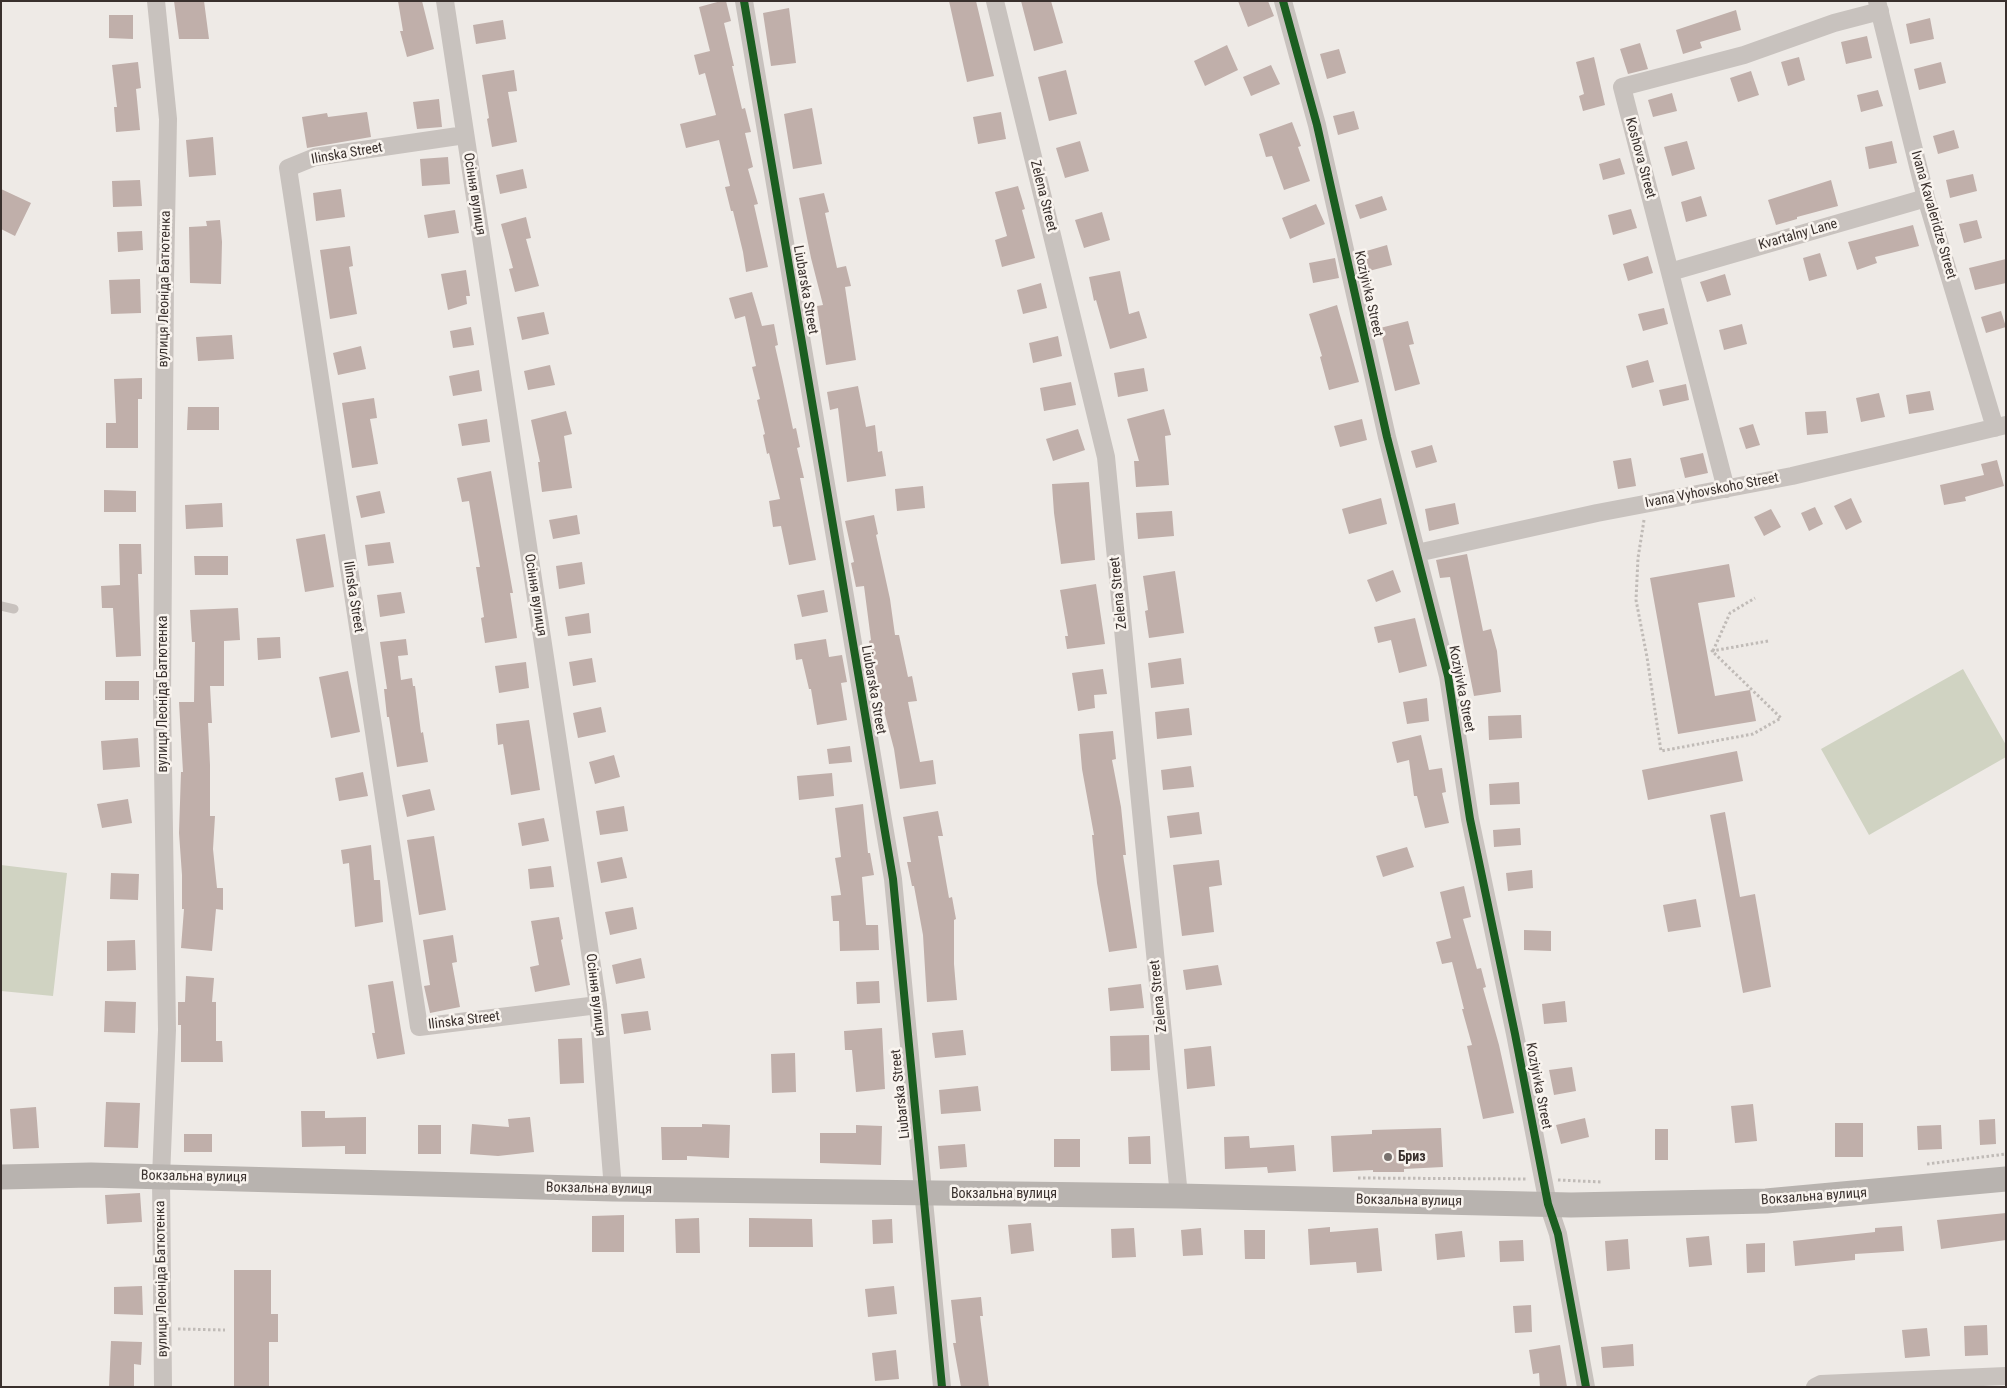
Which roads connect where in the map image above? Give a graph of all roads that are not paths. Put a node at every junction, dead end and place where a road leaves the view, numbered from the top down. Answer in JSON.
{"nodes":[{"id":1,"x":156,"y":1,"type":"edge"},
{"id":2,"x":445,"y":1,"type":"edge"},
{"id":3,"x":744,"y":1,"type":"edge"},
{"id":4,"x":995,"y":1,"type":"edge"},
{"id":5,"x":1283,"y":1,"type":"edge"},
{"id":6,"x":1878,"y":6,"type":"edge"},
{"id":7,"x":465,"y":135,"type":"junction"},
{"id":8,"x":1926,"y":198,"type":"junction"},
{"id":9,"x":1670,"y":272,"type":"junction"},
{"id":10,"x":2000,"y":426,"type":"edge"},
{"id":11,"x":1726,"y":488,"type":"junction"},
{"id":12,"x":1417,"y":553,"type":"junction"},
{"id":13,"x":1,"y":606,"type":"edge"},
{"id":14,"x":14,"y":609,"type":"dead end"},
{"id":15,"x":598,"y":1006,"type":"junction"},
{"id":16,"x":160,"y":1176,"type":"junction"},
{"id":17,"x":1,"y":1177,"type":"edge"},
{"id":18,"x":2006,"y":1179,"type":"edge"},
{"id":19,"x":613,"y":1189,"type":"junction"},
{"id":20,"x":923,"y":1194,"type":"junction"},
{"id":21,"x":1179,"y":1196,"type":"junction"},
{"id":22,"x":1548,"y":1204,"type":"junction"},
{"id":23,"x":2006,"y":1376,"type":"edge"},
{"id":24,"x":163,"y":1387,"type":"edge"},
{"id":25,"x":942,"y":1387,"type":"edge"},
{"id":26,"x":1586,"y":1387,"type":"edge"},
{"id":27,"x":1815,"y":1387,"type":"edge"}],
"edges":[{"from":1,"to":16,"type":"street","name":"вулиця Леоніда Батютенка"},
{"from":2,"to":7,"type":"street","name":"Осіння вулиця"},
{"from":3,"to":20,"type":"street","name":"Liubarska Street"},
{"from":4,"to":21,"type":"street","name":"Zelena Street"},
{"from":5,"to":12,"type":"street","name":"Koziyivka Street"},
{"from":6,"to":8,"type":"street","name":"Ivana Kavaleridze Street"},
{"from":6,"to":9,"type":"street","name":"Koshova Street"},
{"from":7,"to":15,"type":"street","name":"Осіння вулиця"},
{"from":7,"to":15,"type":"street","name":"Ilinska Street"},
{"from":8,"to":9,"type":"street","name":"Kvartalny Lane"},
{"from":8,"to":10,"type":"street","name":"Ivana Kavaleridze Street"},
{"from":9,"to":11,"type":"street","name":"Koshova Street"},
{"from":10,"to":11,"type":"street","name":"Ivana Vyhovskoho Street"},
{"from":11,"to":12,"type":"street","name":"Ivana Vyhovskoho Street"},
{"from":12,"to":22,"type":"street","name":"Koziyivka Street"},
{"from":13,"to":14,"type":"lane"},
{"from":15,"to":19,"type":"street","name":"Осіння вулиця"},
{"from":16,"to":17,"type":"main road","name":"Вокзальна вулиця"},
{"from":16,"to":19,"type":"main road","name":"Вокзальна вулиця"},
{"from":16,"to":24,"type":"street","name":"вулиця Леоніда Батютенка"},
{"from":18,"to":22,"type":"main road","name":"Вокзальна вулиця"},
{"from":19,"to":20,"type":"main road","name":"Вокзальна вулиця"},
{"from":20,"to":21,"type":"main road","name":"Вокзальна вулиця"},
{"from":20,"to":25,"type":"street","name":"Liubarska Street"},
{"from":21,"to":22,"type":"main road","name":"Вокзальна вулиця"},
{"from":22,"to":26,"type":"street","name":"Koziyivka Street"},
{"from":23,"to":27,"type":"street"}]}
